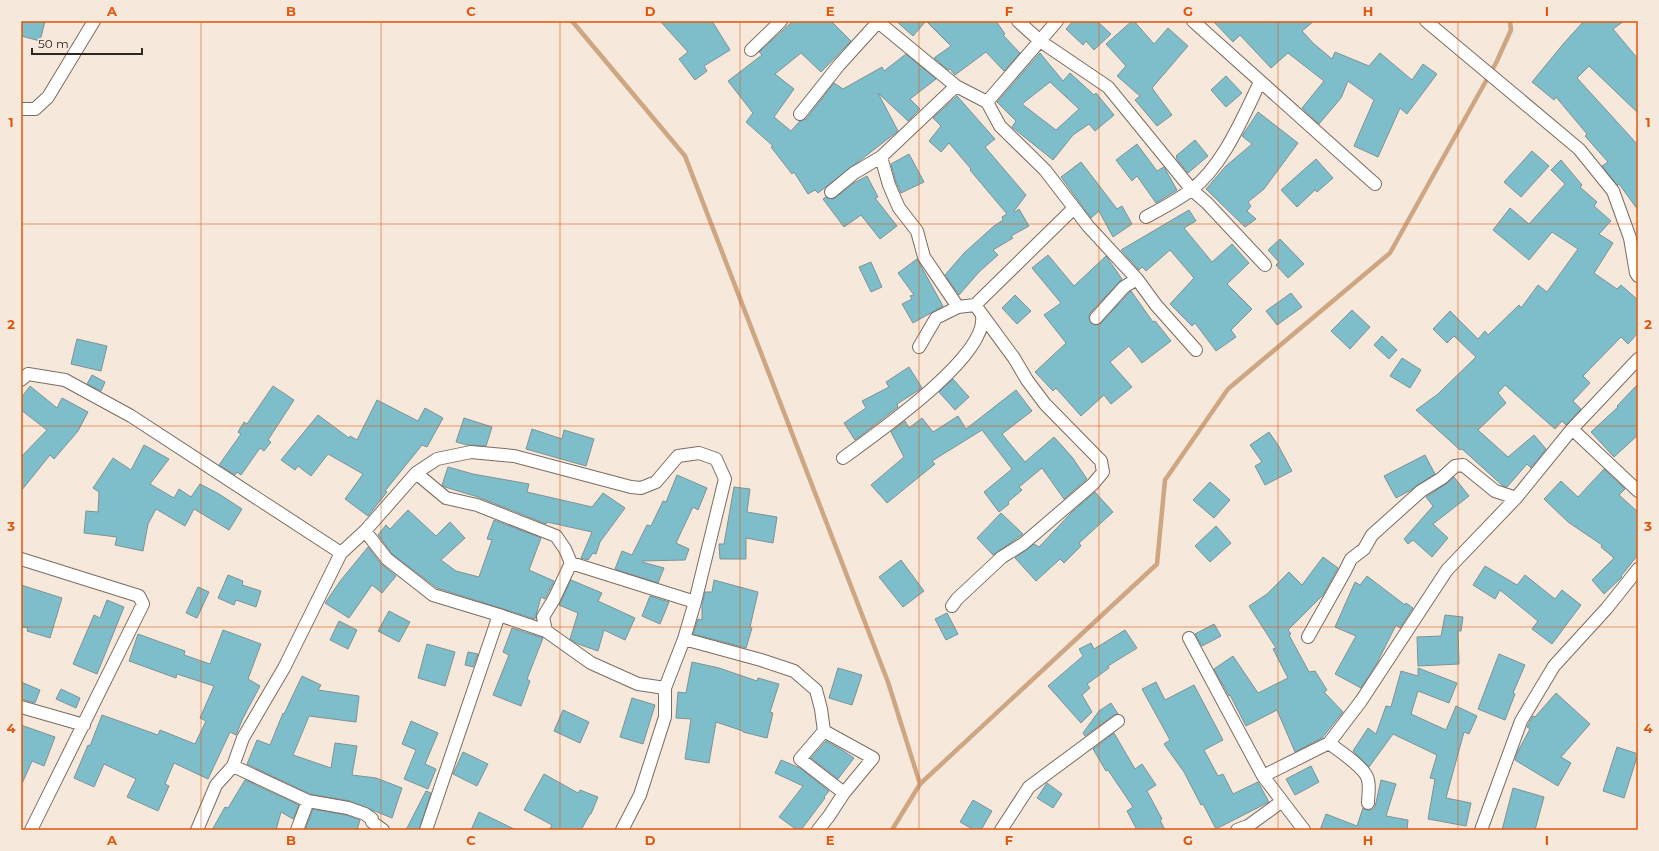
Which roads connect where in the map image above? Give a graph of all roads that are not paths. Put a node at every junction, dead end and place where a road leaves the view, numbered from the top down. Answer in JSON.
{"nodes":[{"id":1,"x":94,"y":21,"type":"edge"},
{"id":2,"x":781,"y":21,"type":"edge"},
{"id":3,"x":878,"y":21,"type":"edge"},
{"id":4,"x":1018,"y":21,"type":"edge"},
{"id":5,"x":1057,"y":21,"type":"edge"},
{"id":6,"x":1193,"y":21,"type":"edge"},
{"id":7,"x":1426,"y":21,"type":"edge"},
{"id":8,"x":1040,"y":41,"type":"junction"},
{"id":9,"x":751,"y":50,"type":"dead end"},
{"id":10,"x":1260,"y":82,"type":"junction"},
{"id":11,"x":956,"y":86,"type":"junction"},
{"id":12,"x":987,"y":102,"type":"junction"},
{"id":13,"x":21,"y":109,"type":"edge"},
{"id":14,"x":800,"y":114,"type":"dead end"},
{"id":15,"x":881,"y":157,"type":"junction"},
{"id":16,"x":1375,"y":184,"type":"dead end"},
{"id":17,"x":1192,"y":190,"type":"junction"},
{"id":18,"x":831,"y":192,"type":"dead end"},
{"id":19,"x":1074,"y":208,"type":"junction"},
{"id":20,"x":1146,"y":217,"type":"dead end"},
{"id":21,"x":1634,"y":234,"type":"edge"},
{"id":22,"x":1265,"y":265,"type":"dead end"},
{"id":23,"x":1638,"y":276,"type":"edge"},
{"id":24,"x":1137,"y":279,"type":"junction"},
{"id":25,"x":975,"y":306,"type":"junction"},
{"id":26,"x":958,"y":307,"type":"junction"},
{"id":27,"x":982,"y":316,"type":"junction"},
{"id":28,"x":1096,"y":318,"type":"dead end"},
{"id":29,"x":919,"y":347,"type":"dead end"},
{"id":30,"x":1196,"y":350,"type":"dead end"},
{"id":31,"x":1638,"y":359,"type":"edge"},
{"id":32,"x":21,"y":380,"type":"edge"},
{"id":33,"x":1572,"y":429,"type":"junction"},
{"id":34,"x":843,"y":458,"type":"dead end"},
{"id":35,"x":416,"y":473,"type":"junction"},
{"id":36,"x":1638,"y":491,"type":"edge"},
{"id":37,"x":1516,"y":498,"type":"junction"},
{"id":38,"x":365,"y":531,"type":"junction"},
{"id":39,"x":341,"y":553,"type":"junction"},
{"id":40,"x":21,"y":559,"type":"edge"},
{"id":41,"x":572,"y":563,"type":"junction"},
{"id":42,"x":1638,"y":569,"type":"edge"},
{"id":43,"x":695,"y":602,"type":"junction"},
{"id":44,"x":952,"y":606,"type":"dead end"},
{"id":45,"x":499,"y":615,"type":"junction"},
{"id":46,"x":546,"y":631,"type":"junction"},
{"id":47,"x":1308,"y":637,"type":"dead end"},
{"id":48,"x":1189,"y":638,"type":"dead end"},
{"id":49,"x":684,"y":639,"type":"junction"},
{"id":50,"x":665,"y":688,"type":"junction"},
{"id":51,"x":21,"y":707,"type":"edge"},
{"id":52,"x":1118,"y":721,"type":"dead end"},
{"id":53,"x":84,"y":725,"type":"junction"},
{"id":54,"x":824,"y":731,"type":"junction"},
{"id":55,"x":1329,"y":743,"type":"junction"},
{"id":56,"x":233,"y":766,"type":"junction"},
{"id":57,"x":1263,"y":776,"type":"junction"},
{"id":58,"x":844,"y":793,"type":"junction"},
{"id":59,"x":308,"y":801,"type":"junction"},
{"id":60,"x":1282,"y":802,"type":"junction"},
{"id":61,"x":1368,"y":803,"type":"dead end"},
{"id":62,"x":31,"y":830,"type":"edge"},
{"id":63,"x":198,"y":830,"type":"edge"},
{"id":64,"x":296,"y":830,"type":"edge"},
{"id":65,"x":383,"y":830,"type":"edge"},
{"id":66,"x":426,"y":830,"type":"edge"},
{"id":67,"x":622,"y":830,"type":"edge"},
{"id":68,"x":818,"y":830,"type":"edge"},
{"id":69,"x":1001,"y":830,"type":"edge"},
{"id":70,"x":1237,"y":830,"type":"edge"},
{"id":71,"x":1304,"y":830,"type":"edge"},
{"id":72,"x":1481,"y":830,"type":"edge"}],
"edges":[{"from":1,"to":13,"type":"street"},
{"from":2,"to":9,"type":"street"},
{"from":3,"to":11,"type":"street"},
{"from":3,"to":14,"type":"street"},
{"from":4,"to":8,"type":"street"},
{"from":5,"to":8,"type":"street"},
{"from":6,"to":10,"type":"street"},
{"from":7,"to":21,"type":"street"},
{"from":8,"to":12,"type":"street"},
{"from":8,"to":17,"type":"street"},
{"from":10,"to":16,"type":"street"},
{"from":10,"to":17,"type":"street"},
{"from":11,"to":12,"type":"street"},
{"from":11,"to":15,"type":"street"},
{"from":12,"to":19,"type":"street"},
{"from":15,"to":18,"type":"street"},
{"from":15,"to":26,"type":"street"},
{"from":17,"to":20,"type":"street"},
{"from":17,"to":22,"type":"street"},
{"from":19,"to":24,"type":"street"},
{"from":19,"to":25,"type":"street"},
{"from":21,"to":23,"type":"street"},
{"from":24,"to":28,"type":"street"},
{"from":24,"to":30,"type":"street"},
{"from":25,"to":26,"type":"street"},
{"from":25,"to":27,"type":"street"},
{"from":26,"to":29,"type":"street"},
{"from":27,"to":34,"type":"street"},
{"from":27,"to":44,"type":"street"},
{"from":31,"to":33,"type":"street"},
{"from":32,"to":39,"type":"street"},
{"from":33,"to":36,"type":"street"},
{"from":33,"to":37,"type":"street"},
{"from":35,"to":38,"type":"street"},
{"from":35,"to":41,"type":"street"},
{"from":35,"to":43,"type":"street"},
{"from":37,"to":47,"type":"street"},
{"from":37,"to":55,"type":"street"},
{"from":38,"to":39,"type":"street"},
{"from":38,"to":45,"type":"street"},
{"from":39,"to":56,"type":"street"},
{"from":40,"to":53,"type":"street"},
{"from":41,"to":43,"type":"street"},
{"from":41,"to":46,"type":"street"},
{"from":42,"to":72,"type":"street"},
{"from":43,"to":49,"type":"street"},
{"from":45,"to":46,"type":"street"},
{"from":45,"to":66,"type":"street"},
{"from":46,"to":50,"type":"street"},
{"from":48,"to":57,"type":"street"},
{"from":49,"to":50,"type":"street"},
{"from":49,"to":54,"type":"street"},
{"from":50,"to":67,"type":"street"},
{"from":51,"to":53,"type":"street"},
{"from":52,"to":69,"type":"street"},
{"from":53,"to":62,"type":"street"},
{"from":54,"to":58,"type":"street"},
{"from":54,"to":58,"type":"street"},
{"from":55,"to":57,"type":"street"},
{"from":55,"to":61,"type":"street"},
{"from":56,"to":59,"type":"street"},
{"from":56,"to":63,"type":"street"},
{"from":57,"to":60,"type":"street"},
{"from":58,"to":68,"type":"street"},
{"from":59,"to":64,"type":"street"},
{"from":59,"to":65,"type":"street"},
{"from":60,"to":70,"type":"street"},
{"from":60,"to":71,"type":"street"}]}
